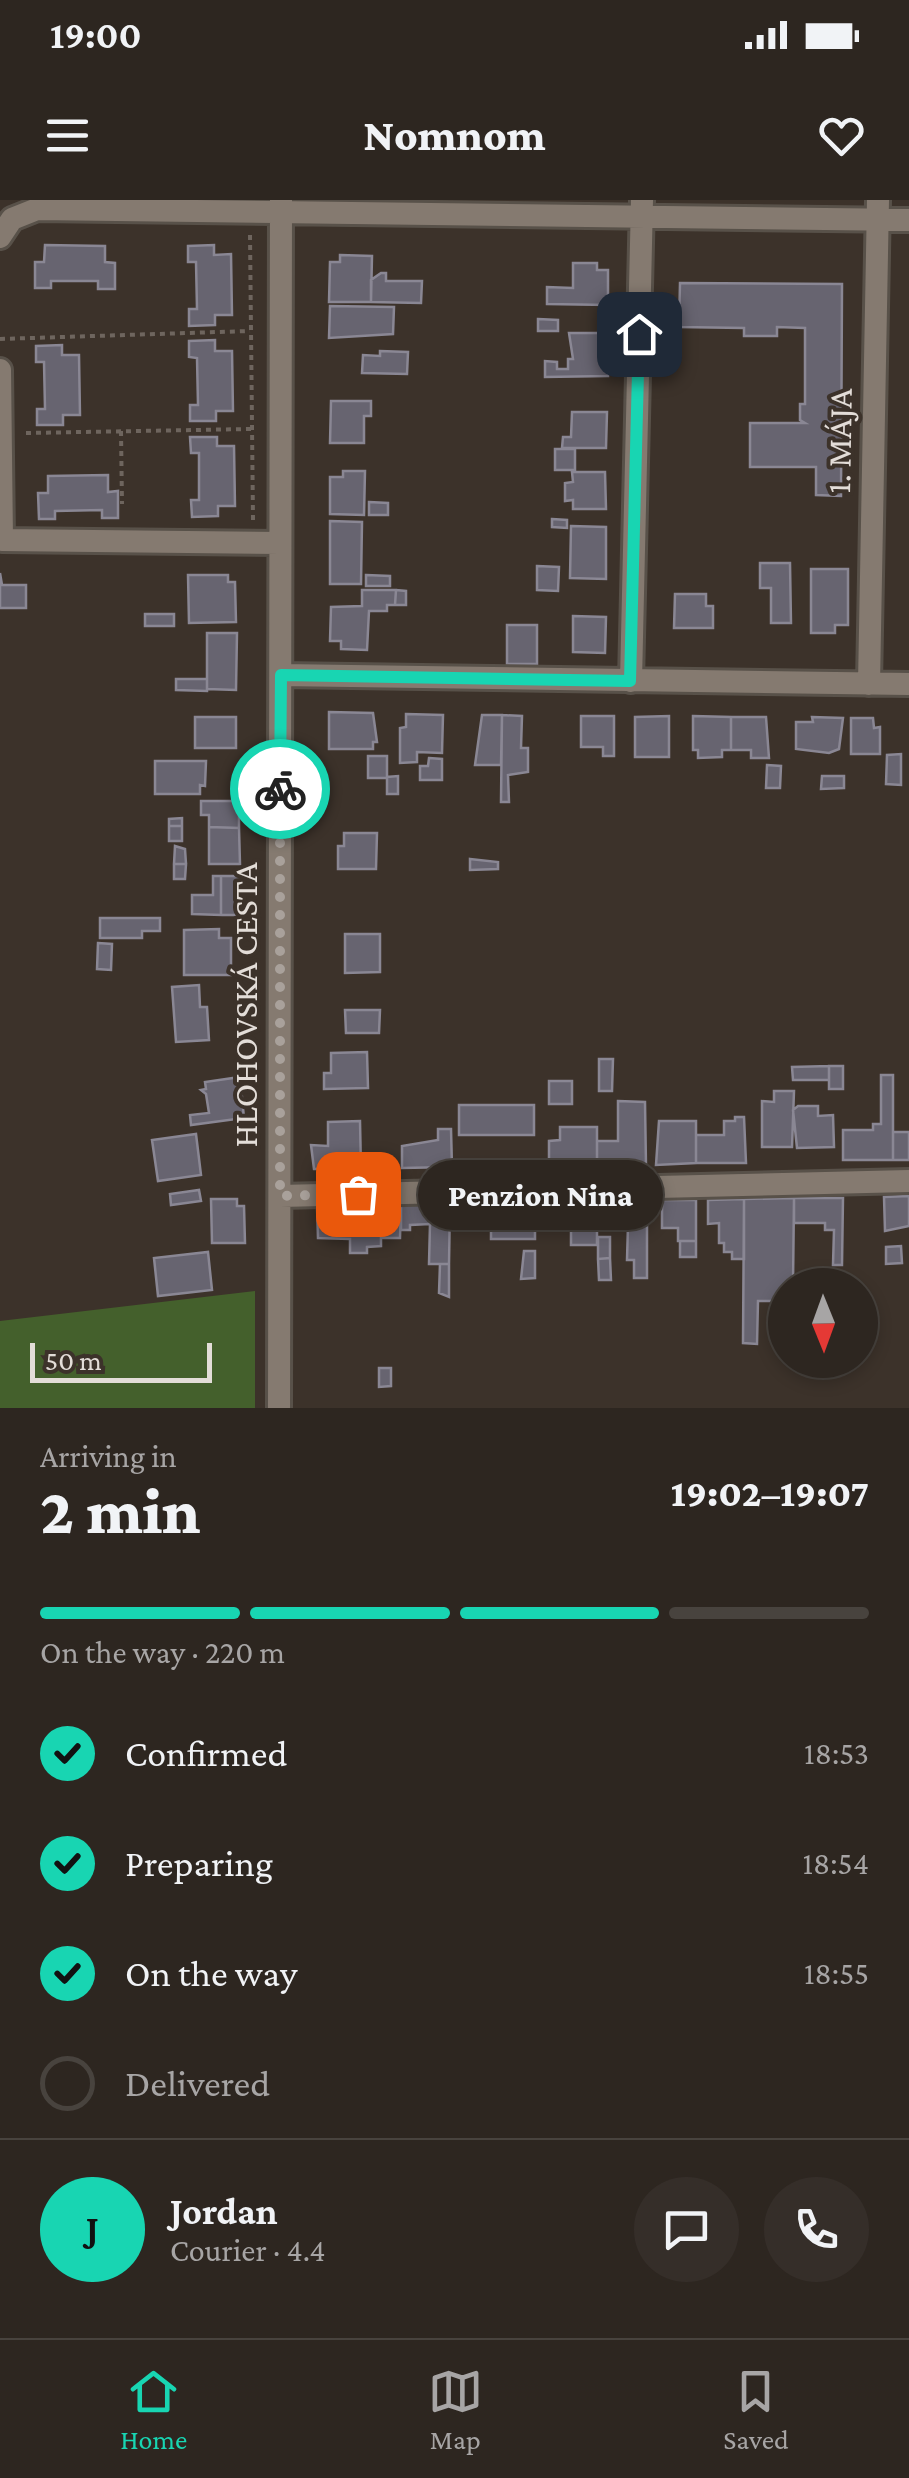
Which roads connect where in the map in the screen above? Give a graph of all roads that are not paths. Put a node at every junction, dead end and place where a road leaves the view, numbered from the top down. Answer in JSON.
{"nodes":[{"id":1,"x":281,"y":206,"type":"edge"},
{"id":2,"x":642,"y":209,"type":"edge"},
{"id":3,"x":878,"y":210,"type":"edge"},
{"id":4,"x":909,"y":220,"type":"edge"},
{"id":5,"x":4,"y":224,"type":"edge"},
{"id":6,"x":0,"y":370,"type":"edge"},
{"id":7,"x":1,"y":433,"type":"edge"},
{"id":8,"x":1,"y":482,"type":"edge"},
{"id":9,"x":280,"y":543,"type":"junction"},
{"id":10,"x":281,"y":675,"type":"junction"},
{"id":11,"x":630,"y":681,"type":"junction"},
{"id":12,"x":868,"y":684,"type":"junction"},
{"id":13,"x":909,"y":684,"type":"edge"},
{"id":14,"x":909,"y":1181,"type":"edge"},
{"id":15,"x":280,"y":1196,"type":"junction"},
{"id":16,"x":279,"y":1408,"type":"edge"}],
"edges":[{"from":1,"to":2,"type":"street"},
{"from":1,"to":5,"type":"street"},
{"from":1,"to":9,"type":"street","name":"HLOHOVSKÁ CESTA"},
{"from":2,"to":3,"type":"street"},
{"from":2,"to":11,"type":"street"},
{"from":3,"to":4,"type":"street"},
{"from":3,"to":12,"type":"street","name":"1. MÁJA"},
{"from":6,"to":7,"type":"street"},
{"from":7,"to":8,"type":"street"},
{"from":8,"to":9,"type":"street"},
{"from":9,"to":10,"type":"street","name":"HLOHOVSKÁ CESTA"},
{"from":10,"to":11,"type":"street"},
{"from":10,"to":15,"type":"street","name":"HLOHOVSKÁ CESTA"},
{"from":11,"to":12,"type":"street"},
{"from":12,"to":13,"type":"street"},
{"from":14,"to":15,"type":"street"},
{"from":15,"to":16,"type":"street","name":"HLOHOVSKÁ CESTA"}]}
